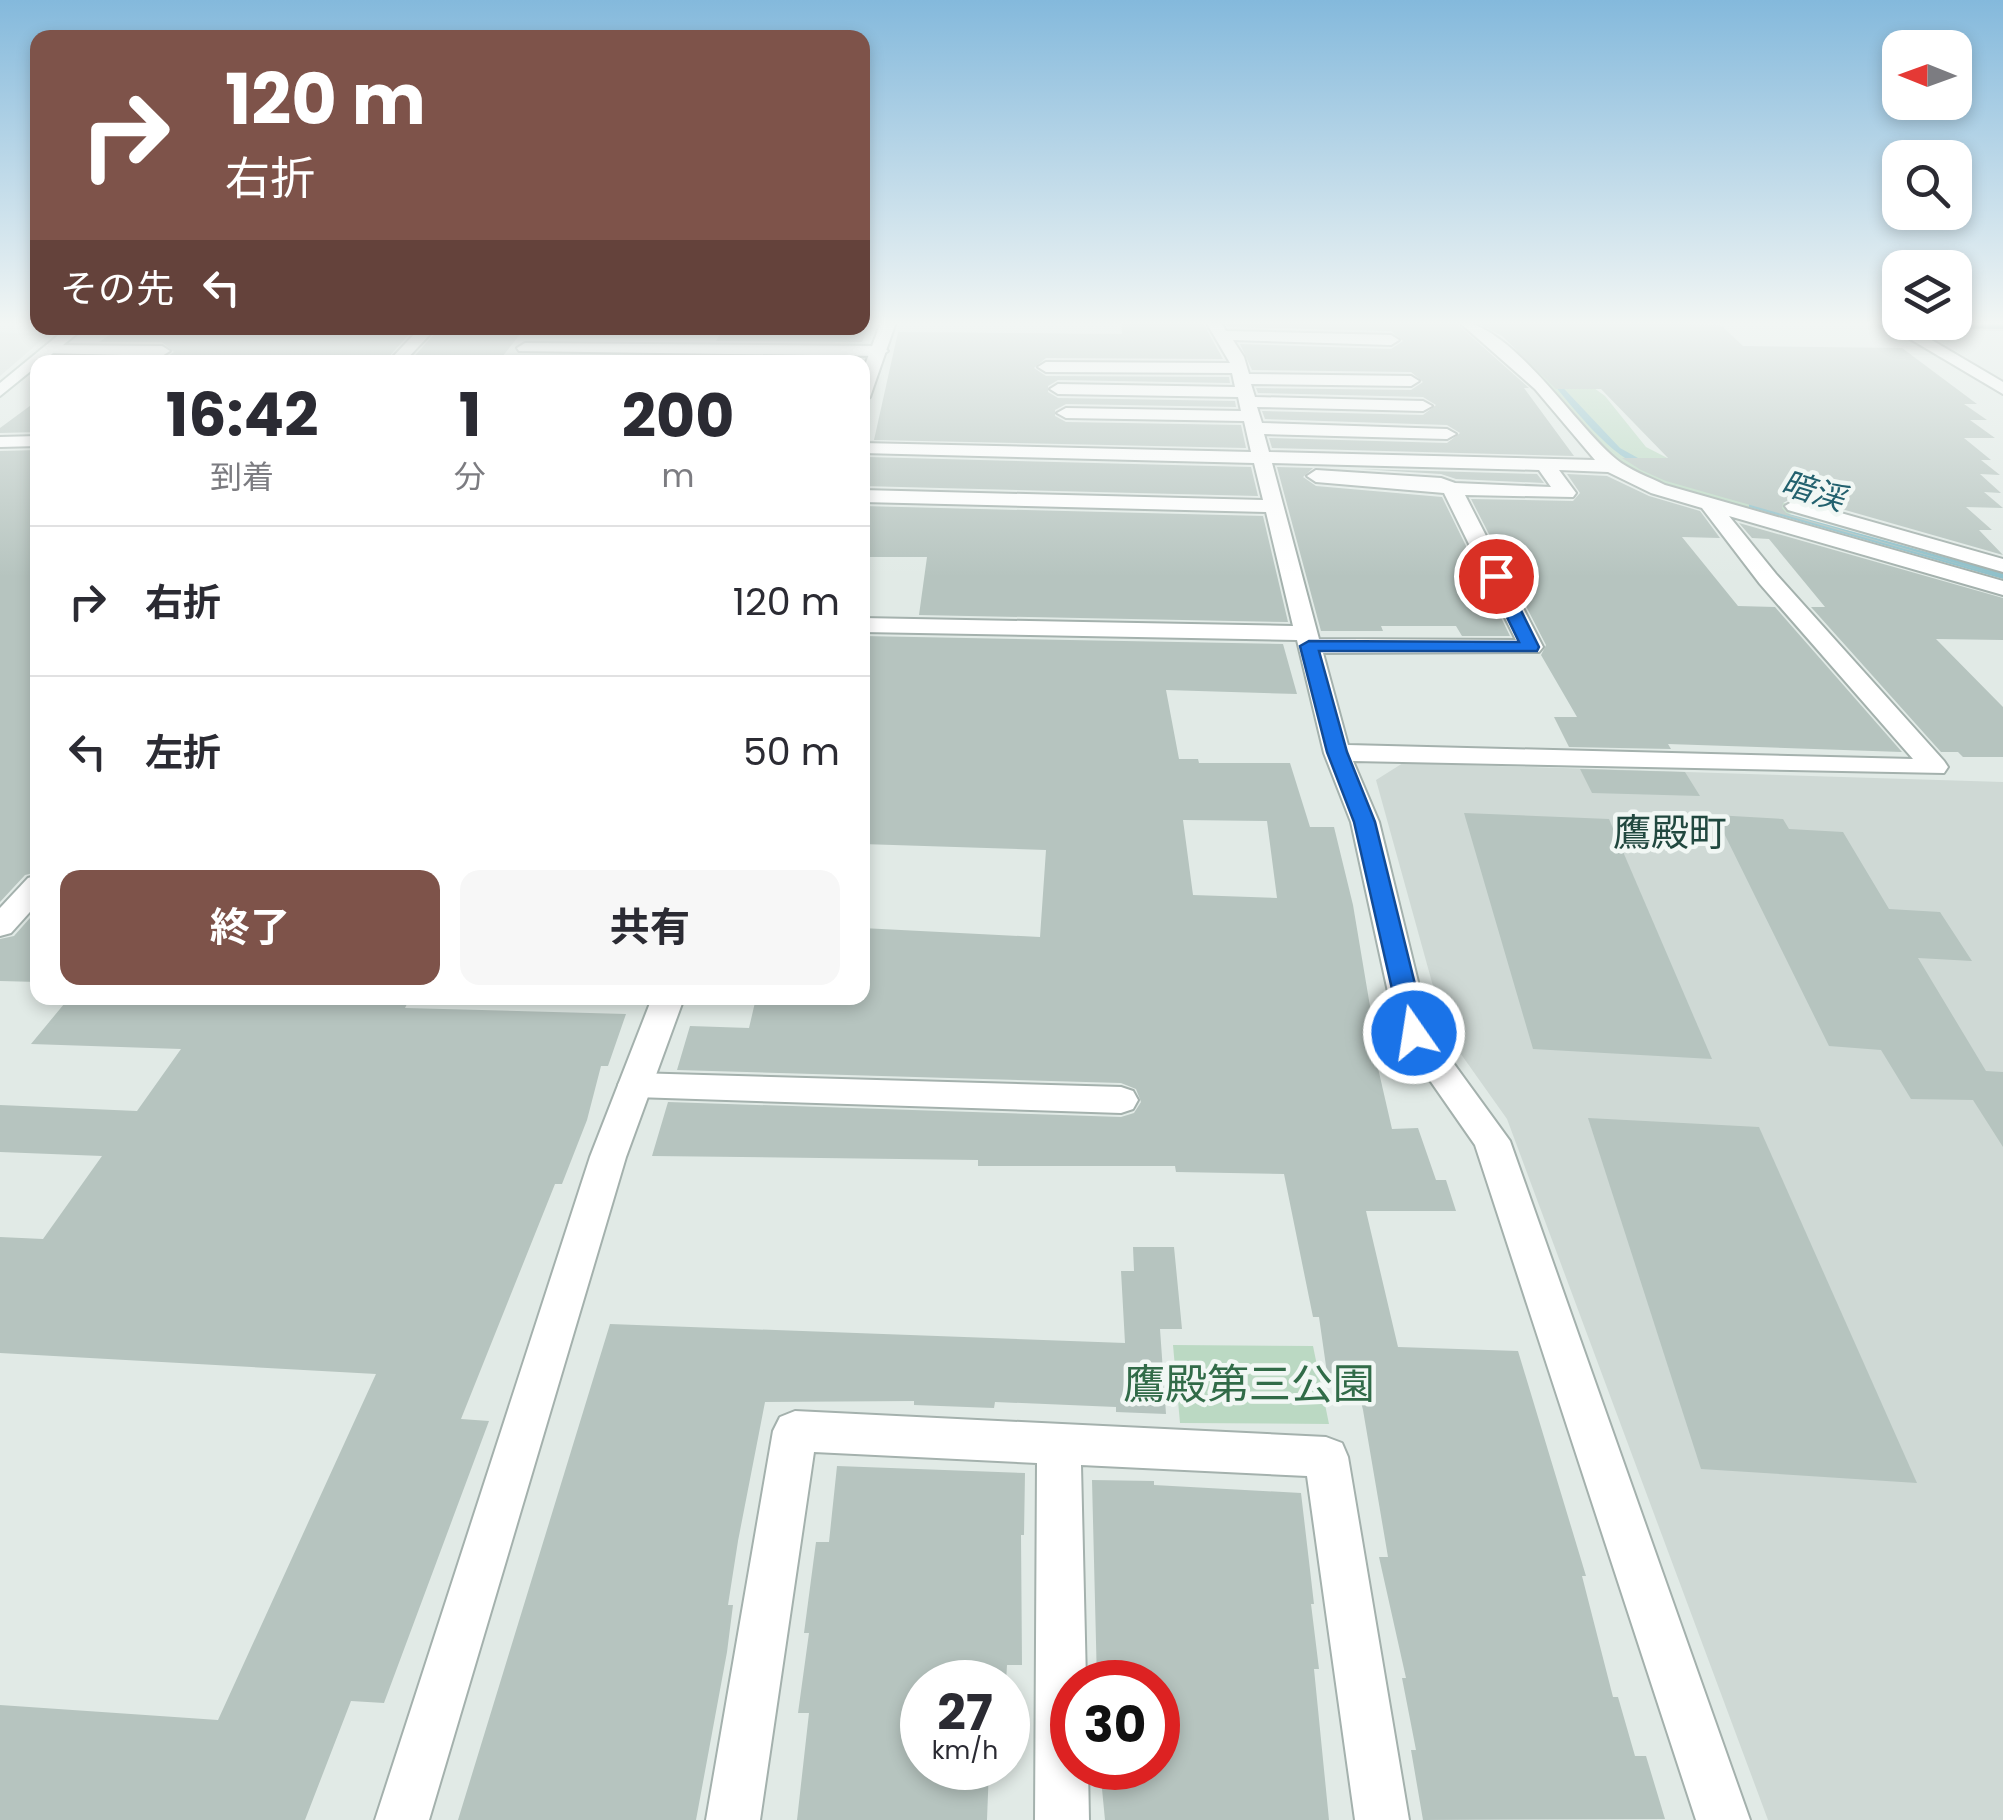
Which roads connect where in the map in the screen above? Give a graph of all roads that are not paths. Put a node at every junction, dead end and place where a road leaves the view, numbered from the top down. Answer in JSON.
{"nodes":[{"id":1,"x":1134,"y":407,"type":"edge"},
{"id":2,"x":1247,"y":407,"type":"edge"},
{"id":3,"x":1299,"y":407,"type":"edge"},
{"id":4,"x":1558,"y":407,"type":"edge"},
{"id":5,"x":1066,"y":413,"type":"dead end"},
{"id":6,"x":1447,"y":434,"type":"dead end"},
{"id":7,"x":870,"y":448,"type":"edge"},
{"id":8,"x":1261,"y":464,"type":"junction"},
{"id":9,"x":1545,"y":465,"type":"junction"},
{"id":10,"x":1612,"y":466,"type":"junction"},
{"id":11,"x":1452,"y":489,"type":"junction"},
{"id":12,"x":870,"y":496,"type":"edge"},
{"id":13,"x":1272,"y":506,"type":"junction"},
{"id":14,"x":1711,"y":506,"type":"junction"},
{"id":15,"x":1795,"y":506,"type":"dead end"},
{"id":16,"x":2003,"y":566,"type":"edge"},
{"id":17,"x":2003,"y":588,"type":"edge"},
{"id":18,"x":870,"y":625,"type":"edge"},
{"id":19,"x":1307,"y":639,"type":"junction"},
{"id":20,"x":1337,"y":752,"type":"junction"},
{"id":21,"x":30,"y":893,"type":"edge"},
{"id":22,"x":0,"y":926,"type":"edge"},
{"id":23,"x":665,"y":1005,"type":"edge"},
{"id":24,"x":635,"y":1086,"type":"junction"},
{"id":25,"x":1122,"y":1100,"type":"dead end"},
{"id":26,"x":1058,"y":1444,"type":"junction"},
{"id":27,"x":402,"y":1820,"type":"edge"},
{"id":28,"x":733,"y":1820,"type":"edge"},
{"id":29,"x":1062,"y":1820,"type":"edge"},
{"id":30,"x":1382,"y":1820,"type":"edge"},
{"id":31,"x":1722,"y":1820,"type":"edge"}],
"edges":[{"from":1,"to":5,"type":"street"},
{"from":2,"to":8,"type":"street"},
{"from":3,"to":6,"type":"street"},
{"from":4,"to":10,"type":"street"},
{"from":7,"to":8,"type":"street"},
{"from":8,"to":9,"type":"street"},
{"from":8,"to":11,"type":"street"},
{"from":8,"to":13,"type":"street"},
{"from":9,"to":10,"type":"street"},
{"from":9,"to":11,"type":"street"},
{"from":10,"to":14,"type":"street"},
{"from":11,"to":19,"type":"street"},
{"from":12,"to":13,"type":"street"},
{"from":13,"to":19,"type":"street"},
{"from":14,"to":17,"type":"street"},
{"from":14,"to":20,"type":"street"},
{"from":15,"to":16,"type":"street"},
{"from":18,"to":19,"type":"street"},
{"from":19,"to":20,"type":"street"},
{"from":20,"to":31,"type":"street"},
{"from":21,"to":22,"type":"street"},
{"from":23,"to":24,"type":"street"},
{"from":24,"to":25,"type":"street"},
{"from":24,"to":27,"type":"street"},
{"from":26,"to":28,"type":"street"},
{"from":26,"to":29,"type":"street"},
{"from":26,"to":30,"type":"street"}]}
